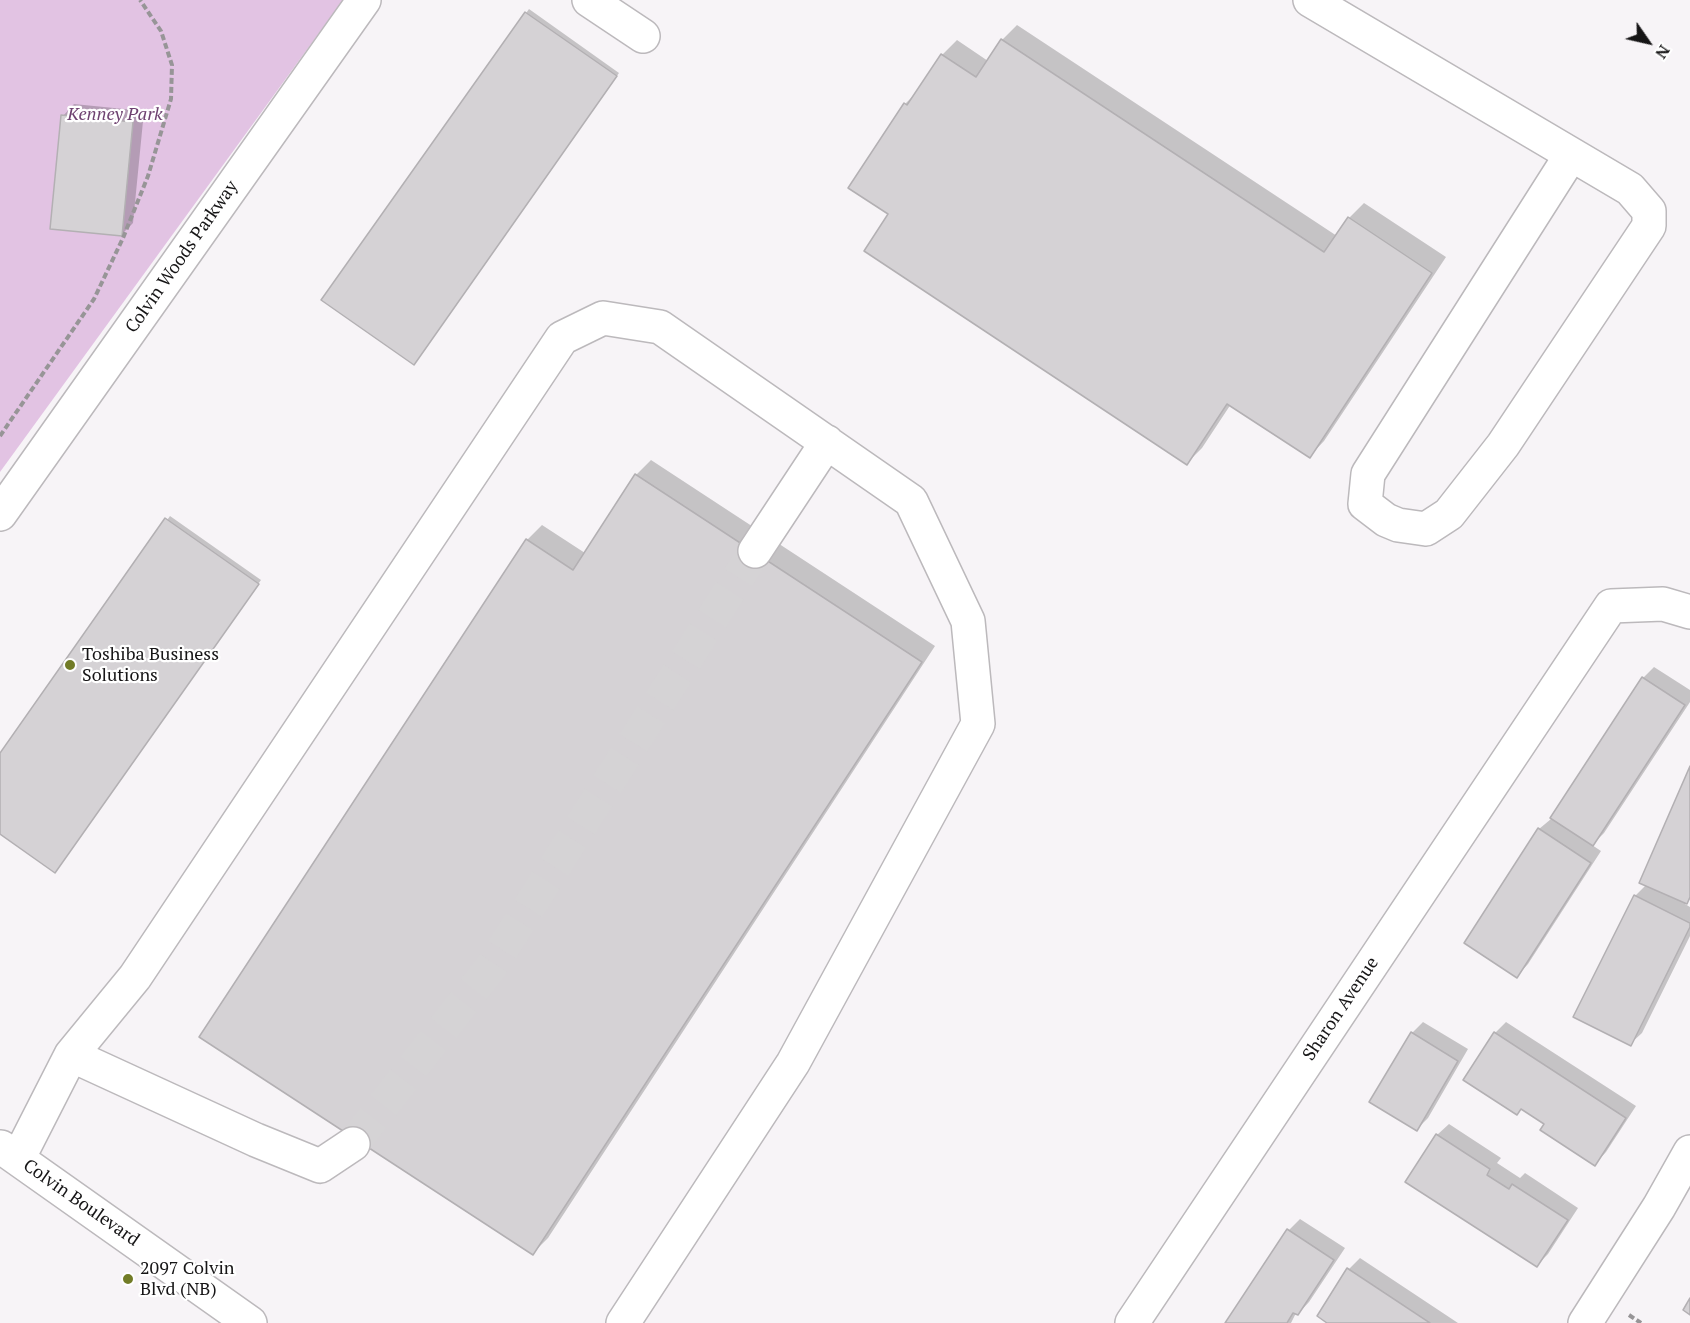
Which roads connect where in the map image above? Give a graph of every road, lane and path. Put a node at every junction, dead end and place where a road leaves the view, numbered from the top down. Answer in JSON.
{"nodes":[{"id":1,"x":140,"y":0,"type":"edge"},
{"id":2,"x":364,"y":0,"type":"edge"},
{"id":3,"x":589,"y":0,"type":"edge"},
{"id":4,"x":1310,"y":0,"type":"edge"},
{"id":5,"x":643,"y":36,"type":"dead end"},
{"id":6,"x":1571,"y":155,"type":"junction"},
{"id":7,"x":0,"y":436,"type":"edge"},
{"id":8,"x":827,"y":442,"type":"junction"},
{"id":9,"x":0,"y":514,"type":"edge"},
{"id":10,"x":755,"y":551,"type":"tunnel mouth"},
{"id":11,"x":1690,"y":612,"type":"edge"},
{"id":12,"x":71,"y":1055,"type":"junction"},
{"id":13,"x":353,"y":1144,"type":"tunnel mouth"},
{"id":14,"x":1690,"y":1152,"type":"edge"},
{"id":15,"x":9,"y":1153,"type":"edge"},
{"id":16,"x":1627,"y":1314,"type":"dead end"},
{"id":17,"x":250,"y":1323,"type":"edge"},
{"id":18,"x":622,"y":1323,"type":"edge"},
{"id":19,"x":1132,"y":1323,"type":"edge"},
{"id":20,"x":1585,"y":1323,"type":"edge"},
{"id":21,"x":1641,"y":1323,"type":"edge"}],
"edges":[{"from":1,"to":7,"type":"path"},
{"from":2,"to":9,"type":"street","name":"Colvin Woods Parkway"},
{"from":3,"to":5,"type":"street"},
{"from":4,"to":6,"type":"street"},
{"from":6,"to":6,"type":"street"},
{"from":8,"to":10,"type":"street"},
{"from":8,"to":12,"type":"street"},
{"from":8,"to":18,"type":"street"},
{"from":11,"to":19,"type":"street","name":"Sharon Avenue"},
{"from":12,"to":13,"type":"street"},
{"from":12,"to":15,"type":"street"},
{"from":14,"to":20,"type":"street"},
{"from":15,"to":17,"type":"street","name":"Colvin Boulevard"},
{"from":16,"to":21,"type":"path"}]}
